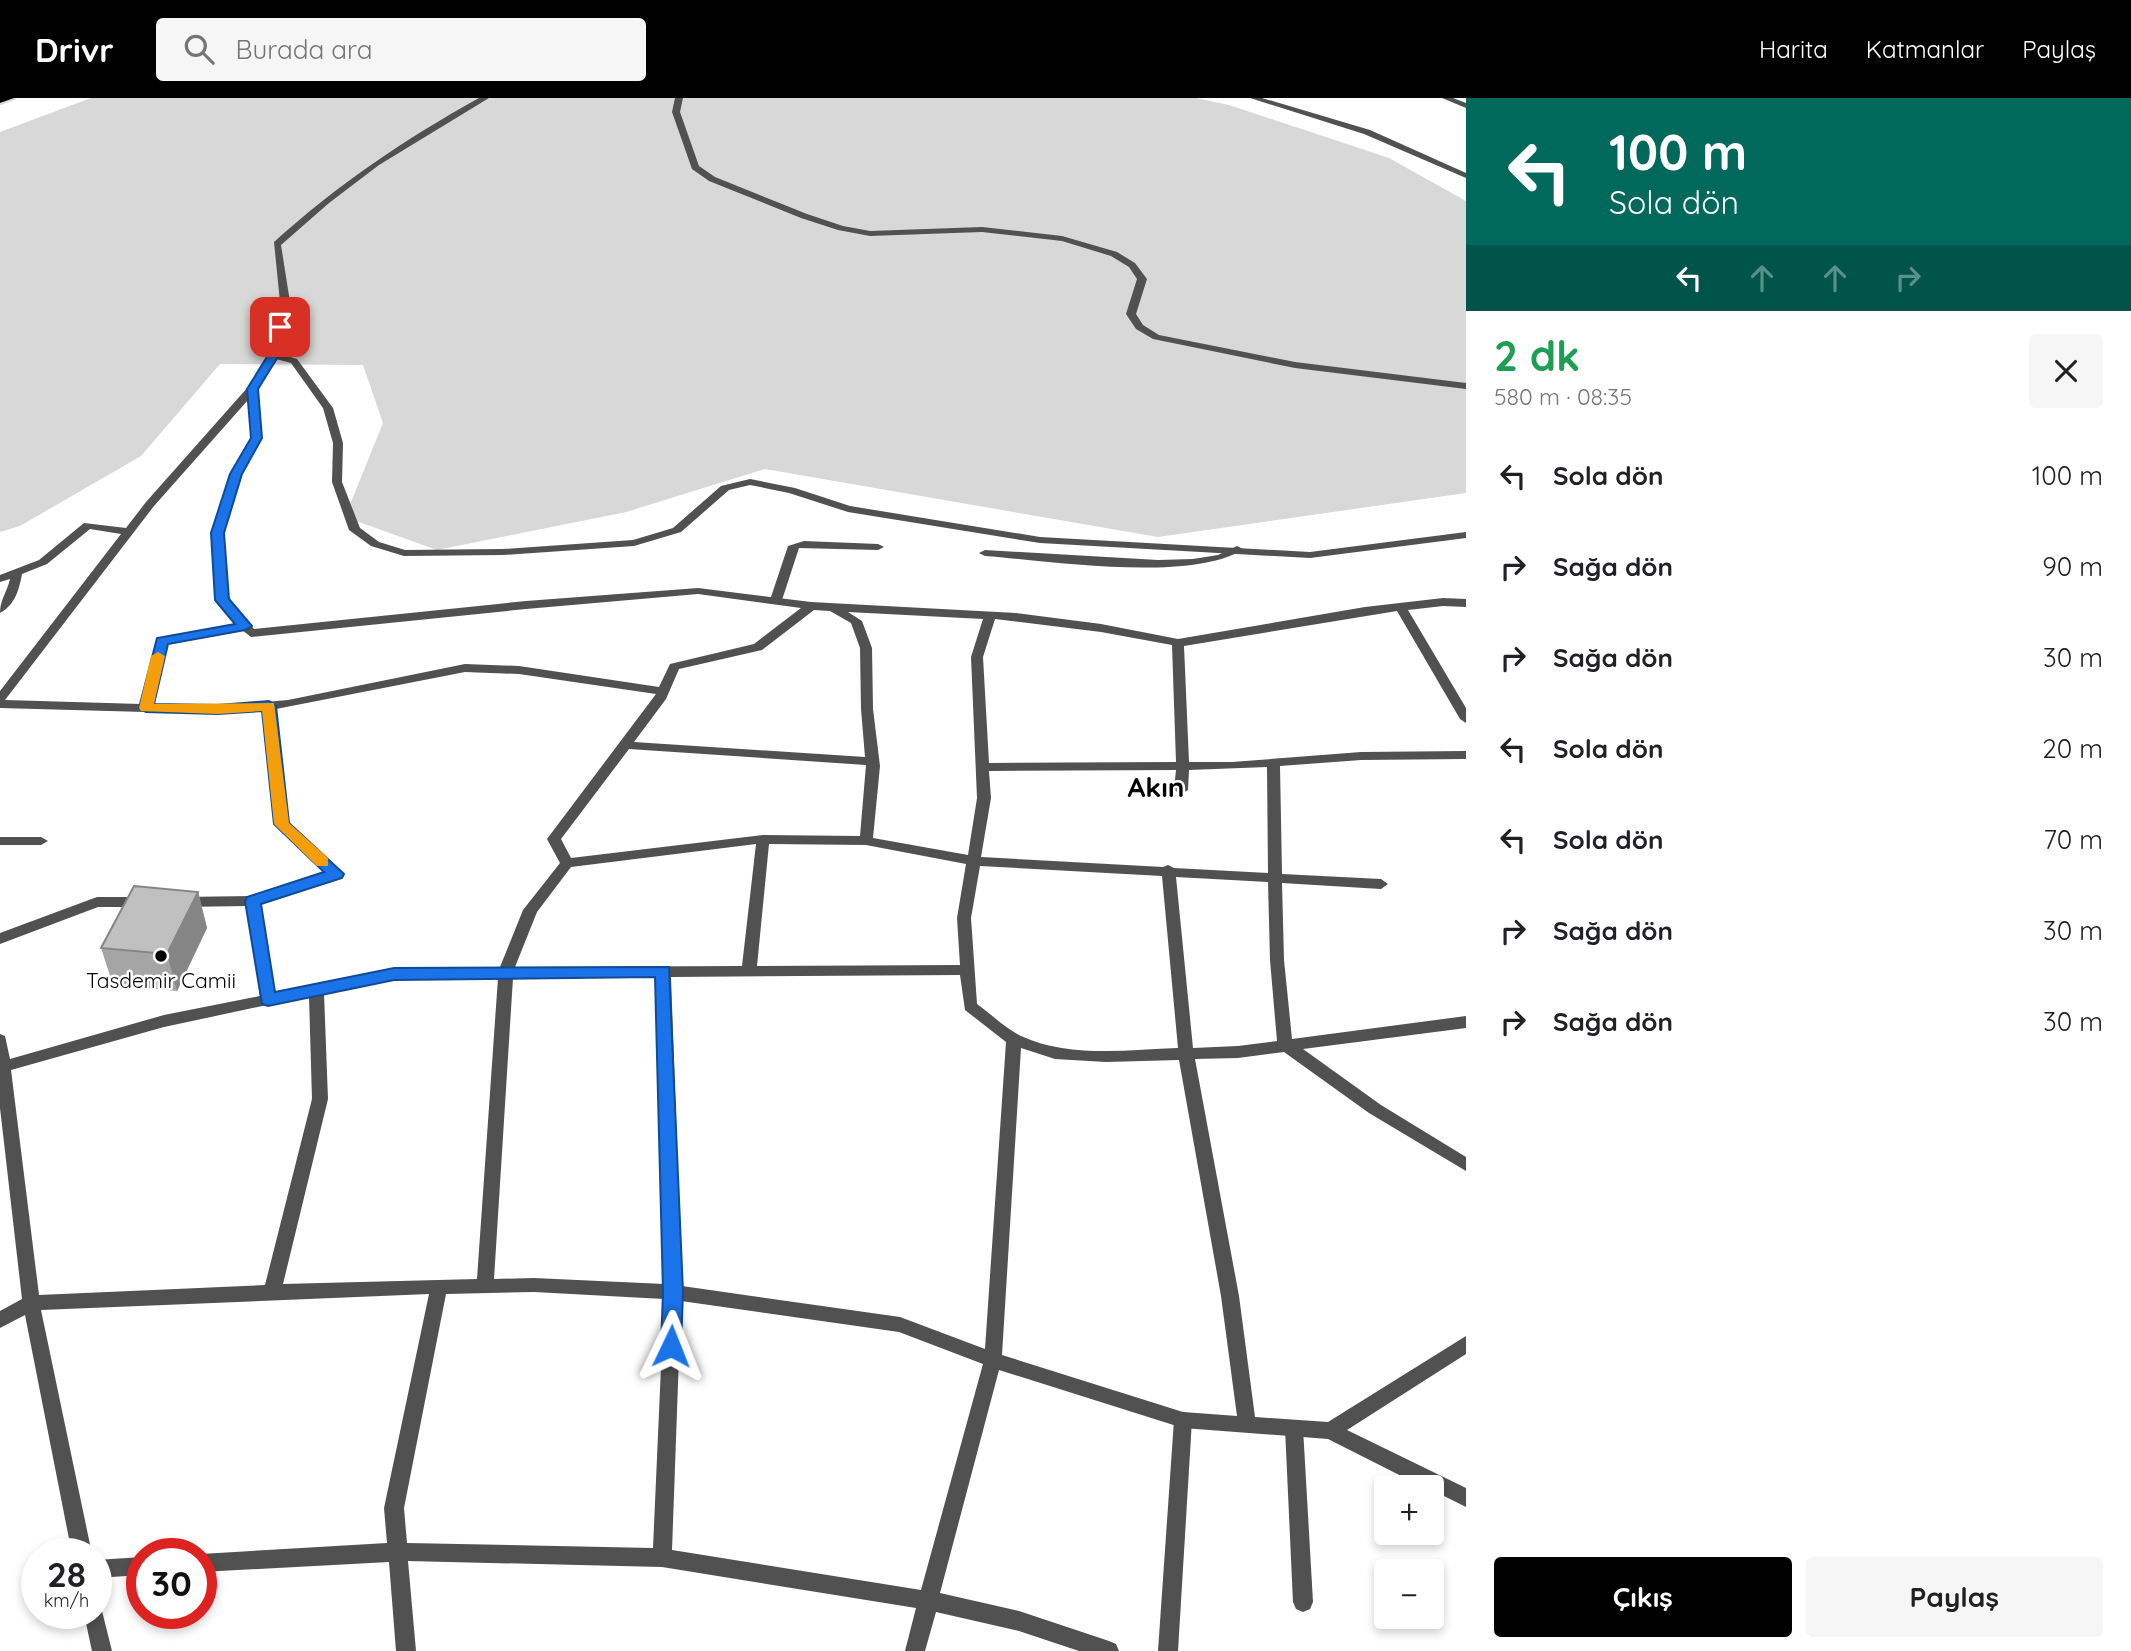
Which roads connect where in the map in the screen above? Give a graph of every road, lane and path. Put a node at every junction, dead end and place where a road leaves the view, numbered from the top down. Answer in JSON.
{"nodes":[{"id":1,"x":9,"y":98,"type":"edge"},
{"id":2,"x":485,"y":98,"type":"edge"},
{"id":3,"x":679,"y":98,"type":"edge"},
{"id":4,"x":1254,"y":98,"type":"edge"},
{"id":5,"x":1446,"y":98,"type":"edge"},
{"id":6,"x":0,"y":100,"type":"edge"},
{"id":7,"x":1466,"y":106,"type":"edge"},
{"id":8,"x":1466,"y":176,"type":"edge"},
{"id":9,"x":274,"y":355,"type":"junction"},
{"id":10,"x":1466,"y":386,"type":"edge"},
{"id":11,"x":252,"y":389,"type":"junction"},
{"id":12,"x":128,"y":532,"type":"junction"},
{"id":13,"x":1466,"y":535,"type":"edge"},
{"id":14,"x":878,"y":547,"type":"dead end"},
{"id":15,"x":1237,"y":550,"type":"junction"},
{"id":16,"x":985,"y":552,"type":"dead end"},
{"id":17,"x":17,"y":573,"type":"junction"},
{"id":18,"x":0,"y":579,"type":"edge"},
{"id":19,"x":776,"y":600,"type":"junction"},
{"id":20,"x":1466,"y":603,"type":"edge"},
{"id":21,"x":811,"y":606,"type":"junction"},
{"id":22,"x":830,"y":606,"type":"junction"},
{"id":23,"x":1401,"y":607,"type":"junction"},
{"id":24,"x":0,"y":609,"type":"edge"},
{"id":25,"x":990,"y":615,"type":"junction"},
{"id":26,"x":245,"y":626,"type":"junction"},
{"id":27,"x":1178,"y":643,"type":"junction"},
{"id":28,"x":663,"y":691,"type":"junction"},
{"id":29,"x":0,"y":702,"type":"edge"},
{"id":30,"x":269,"y":706,"type":"junction"},
{"id":31,"x":146,"y":708,"type":"junction"},
{"id":32,"x":1466,"y":719,"type":"edge"},
{"id":33,"x":625,"y":744,"type":"junction"},
{"id":34,"x":1466,"y":755,"type":"edge"},
{"id":35,"x":872,"y":761,"type":"junction"},
{"id":36,"x":1273,"y":763,"type":"junction"},
{"id":37,"x":1183,"y":766,"type":"junction"},
{"id":38,"x":982,"y":767,"type":"junction"},
{"id":39,"x":1181,"y":790,"type":"dead end"},
{"id":40,"x":763,"y":839,"type":"junction"},
{"id":41,"x":0,"y":841,"type":"edge"},
{"id":42,"x":41,"y":841,"type":"dead end"},
{"id":43,"x":866,"y":841,"type":"junction"},
{"id":44,"x":974,"y":860,"type":"junction"},
{"id":45,"x":567,"y":863,"type":"junction"},
{"id":46,"x":1168,"y":870,"type":"junction"},
{"id":47,"x":1275,"y":876,"type":"junction"},
{"id":48,"x":1381,"y":884,"type":"dead end"},
{"id":49,"x":253,"y":901,"type":"junction"},
{"id":50,"x":0,"y":939,"type":"edge"},
{"id":51,"x":749,"y":970,"type":"junction"},
{"id":52,"x":968,"y":970,"type":"junction"},
{"id":53,"x":663,"y":971,"type":"junction"},
{"id":54,"x":506,"y":972,"type":"junction"},
{"id":55,"x":316,"y":990,"type":"junction"},
{"id":56,"x":268,"y":1000,"type":"junction"},
{"id":57,"x":1466,"y":1022,"type":"edge"},
{"id":58,"x":0,"y":1040,"type":"edge"},
{"id":59,"x":1014,"y":1040,"type":"junction"},
{"id":60,"x":1285,"y":1044,"type":"junction"},
{"id":61,"x":1186,"y":1054,"type":"junction"},
{"id":62,"x":3,"y":1067,"type":"junction"},
{"id":63,"x":1466,"y":1165,"type":"edge"},
{"id":64,"x":485,"y":1286,"type":"junction"},
{"id":65,"x":439,"y":1287,"type":"junction"},
{"id":66,"x":272,"y":1292,"type":"junction"},
{"id":67,"x":673,"y":1292,"type":"junction"},
{"id":68,"x":31,"y":1303,"type":"junction"},
{"id":69,"x":0,"y":1320,"type":"edge"},
{"id":70,"x":1466,"y":1344,"type":"edge"},
{"id":71,"x":993,"y":1360,"type":"junction"},
{"id":72,"x":1183,"y":1419,"type":"junction"},
{"id":73,"x":1247,"y":1424,"type":"junction"},
{"id":74,"x":1294,"y":1428,"type":"junction"},
{"id":75,"x":1330,"y":1431,"type":"junction"},
{"id":76,"x":1466,"y":1498,"type":"edge"},
{"id":77,"x":79,"y":1538,"type":"edge"},
{"id":78,"x":398,"y":1552,"type":"junction"},
{"id":79,"x":662,"y":1558,"type":"junction"},
{"id":80,"x":217,"y":1562,"type":"edge"},
{"id":81,"x":927,"y":1600,"type":"junction"},
{"id":82,"x":1303,"y":1602,"type":"dead end"},
{"id":83,"x":97,"y":1629,"type":"edge"},
{"id":84,"x":102,"y":1651,"type":"edge"},
{"id":85,"x":406,"y":1651,"type":"edge"},
{"id":86,"x":915,"y":1651,"type":"edge"},
{"id":87,"x":1110,"y":1651,"type":"edge"},
{"id":88,"x":1168,"y":1651,"type":"edge"}],
"edges":[{"from":1,"to":6,"type":"highway"},
{"from":2,"to":9,"type":"street"},
{"from":3,"to":10,"type":"street"},
{"from":4,"to":8,"type":"street"},
{"from":5,"to":7,"type":"street"},
{"from":9,"to":11,"type":"street"},
{"from":9,"to":15,"type":"street"},
{"from":11,"to":12,"type":"street"},
{"from":11,"to":26,"type":"street"},
{"from":12,"to":17,"type":"street"},
{"from":12,"to":29,"type":"street"},
{"from":13,"to":15,"type":"street"},
{"from":14,"to":19,"type":"street"},
{"from":15,"to":16,"type":"street"},
{"from":17,"to":18,"type":"street"},
{"from":17,"to":24,"type":"street"},
{"from":19,"to":21,"type":"street"},
{"from":19,"to":26,"type":"street"},
{"from":20,"to":23,"type":"street"},
{"from":21,"to":22,"type":"street"},
{"from":21,"to":28,"type":"street"},
{"from":22,"to":25,"type":"street"},
{"from":22,"to":35,"type":"street"},
{"from":23,"to":27,"type":"street"},
{"from":23,"to":32,"type":"street"},
{"from":25,"to":27,"type":"street"},
{"from":25,"to":38,"type":"street"},
{"from":26,"to":31,"type":"street"},
{"from":27,"to":37,"type":"street"},
{"from":28,"to":30,"type":"street"},
{"from":28,"to":33,"type":"street"},
{"from":29,"to":31,"type":"street"},
{"from":30,"to":31,"type":"street"},
{"from":30,"to":49,"type":"street"},
{"from":33,"to":35,"type":"street"},
{"from":33,"to":45,"type":"street"},
{"from":34,"to":36,"type":"street"},
{"from":35,"to":43,"type":"street"},
{"from":36,"to":37,"type":"street"},
{"from":36,"to":47,"type":"street"},
{"from":37,"to":38,"type":"street"},
{"from":37,"to":39,"type":"street"},
{"from":38,"to":44,"type":"street"},
{"from":40,"to":43,"type":"street"},
{"from":40,"to":45,"type":"street"},
{"from":40,"to":51,"type":"street"},
{"from":41,"to":42,"type":"street"},
{"from":43,"to":44,"type":"street"},
{"from":44,"to":46,"type":"street"},
{"from":44,"to":52,"type":"street"},
{"from":45,"to":54,"type":"street"},
{"from":46,"to":47,"type":"street"},
{"from":46,"to":61,"type":"street"},
{"from":47,"to":48,"type":"street"},
{"from":47,"to":60,"type":"street"},
{"from":49,"to":50,"type":"street"},
{"from":49,"to":56,"type":"street"},
{"from":51,"to":52,"type":"street"},
{"from":51,"to":53,"type":"street"},
{"from":52,"to":59,"type":"street"},
{"from":53,"to":54,"type":"street"},
{"from":53,"to":67,"type":"street"},
{"from":54,"to":55,"type":"street"},
{"from":54,"to":64,"type":"street"},
{"from":55,"to":56,"type":"street"},
{"from":55,"to":66,"type":"street"},
{"from":56,"to":62,"type":"street"},
{"from":57,"to":60,"type":"street"},
{"from":58,"to":62,"type":"street"},
{"from":59,"to":61,"type":"street"},
{"from":59,"to":71,"type":"street"},
{"from":60,"to":61,"type":"street"},
{"from":60,"to":63,"type":"street"},
{"from":61,"to":73,"type":"street"},
{"from":62,"to":68,"type":"street"},
{"from":64,"to":65,"type":"street"},
{"from":64,"to":67,"type":"street"},
{"from":65,"to":66,"type":"street"},
{"from":65,"to":78,"type":"street"},
{"from":66,"to":68,"type":"street"},
{"from":67,"to":71,"type":"street"},
{"from":67,"to":79,"type":"street"},
{"from":68,"to":69,"type":"street"},
{"from":68,"to":77,"type":"street"},
{"from":70,"to":75,"type":"street"},
{"from":71,"to":72,"type":"street"},
{"from":71,"to":81,"type":"street"},
{"from":72,"to":73,"type":"street"},
{"from":72,"to":88,"type":"street"},
{"from":73,"to":74,"type":"street"},
{"from":74,"to":75,"type":"street"},
{"from":74,"to":82,"type":"street"},
{"from":75,"to":76,"type":"street"},
{"from":78,"to":79,"type":"street"},
{"from":78,"to":80,"type":"street"},
{"from":78,"to":85,"type":"street"},
{"from":79,"to":81,"type":"street"},
{"from":81,"to":86,"type":"street"},
{"from":81,"to":87,"type":"street"},
{"from":83,"to":84,"type":"street"}]}
